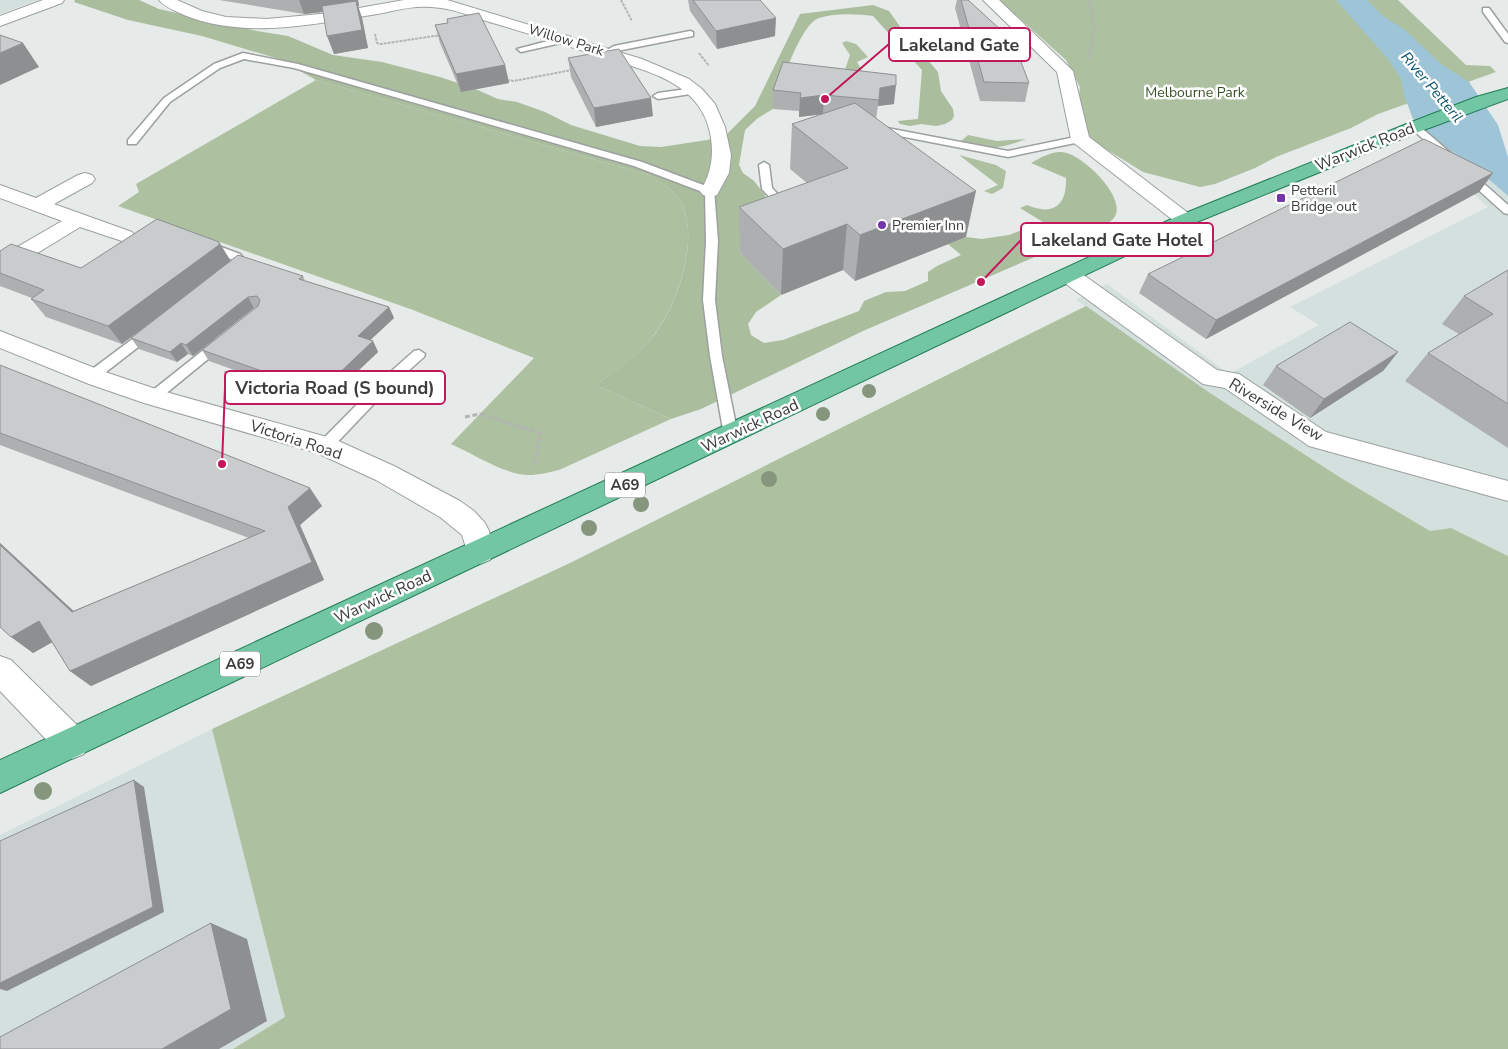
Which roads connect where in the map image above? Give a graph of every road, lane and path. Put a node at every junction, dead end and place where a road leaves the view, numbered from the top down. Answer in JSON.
{"nodes":[{"id":1,"x":56,"y":0,"type":"edge"},
{"id":2,"x":166,"y":0,"type":"edge"},
{"id":3,"x":471,"y":0,"type":"edge"},
{"id":4,"x":990,"y":0,"type":"edge"},
{"id":5,"x":441,"y":3,"type":"junction"},
{"id":6,"x":1486,"y":10,"type":"dead end"},
{"id":7,"x":0,"y":21,"type":"edge"},
{"id":8,"x":690,"y":34,"type":"dead end"},
{"id":9,"x":567,"y":39,"type":"junction"},
{"id":10,"x":1508,"y":40,"type":"edge"},
{"id":11,"x":521,"y":49,"type":"dead end"},
{"id":12,"x":606,"y":53,"type":"junction"},
{"id":13,"x":694,"y":91,"type":"junction"},
{"id":14,"x":1508,"y":93,"type":"edge"},
{"id":15,"x":658,"y":96,"type":"dead end"},
{"id":16,"x":1415,"y":126,"type":"junction"},
{"id":17,"x":887,"y":131,"type":"edge"},
{"id":18,"x":1080,"y":139,"type":"junction"},
{"id":19,"x":132,"y":142,"type":"dead end"},
{"id":20,"x":764,"y":165,"type":"dead end"},
{"id":21,"x":86,"y":179,"type":"dead end"},
{"id":22,"x":0,"y":191,"type":"edge"},
{"id":23,"x":710,"y":191,"type":"junction"},
{"id":24,"x":38,"y":206,"type":"junction"},
{"id":25,"x":1508,"y":211,"type":"edge"},
{"id":26,"x":788,"y":212,"type":"edge"},
{"id":27,"x":78,"y":220,"type":"junction"},
{"id":28,"x":1185,"y":220,"type":"junction"},
{"id":29,"x":124,"y":236,"type":"dead end"},
{"id":30,"x":200,"y":242,"type":"edge"},
{"id":31,"x":0,"y":266,"type":"edge"},
{"id":32,"x":1070,"y":276,"type":"junction"},
{"id":33,"x":221,"y":278,"type":"edge"},
{"id":34,"x":160,"y":324,"type":"edge"},
{"id":35,"x":230,"y":334,"type":"edge"},
{"id":36,"x":0,"y":339,"type":"edge"},
{"id":37,"x":419,"y":354,"type":"dead end"},
{"id":38,"x":92,"y":376,"type":"junction"},
{"id":39,"x":153,"y":397,"type":"junction"},
{"id":40,"x":465,"y":417,"type":"dead end"},
{"id":41,"x":730,"y":435,"type":"junction"},
{"id":42,"x":325,"y":446,"type":"junction"},
{"id":43,"x":534,"y":467,"type":"dead end"},
{"id":44,"x":1508,"y":491,"type":"edge"},
{"id":45,"x":480,"y":552,"type":"junction"},
{"id":46,"x":4,"y":681,"type":"edge"},
{"id":47,"x":72,"y":743,"type":"junction"},
{"id":48,"x":0,"y":777,"type":"edge"}],
"edges":[{"from":1,"to":7,"type":"street"},
{"from":2,"to":5,"type":"street","name":"Willow Park"},
{"from":3,"to":5,"type":"street","name":"Willow Park"},
{"from":4,"to":18,"type":"street"},
{"from":5,"to":9,"type":"street","name":"Willow Park"},
{"from":6,"to":10,"type":"lane"},
{"from":8,"to":12,"type":"lane"},
{"from":9,"to":11,"type":"lane"},
{"from":9,"to":12,"type":"street","name":"Willow Park"},
{"from":12,"to":13,"type":"street","name":"Willow Park"},
{"from":13,"to":15,"type":"lane"},
{"from":13,"to":23,"type":"street","name":"Willow Park"},
{"from":14,"to":16,"type":"main road","name":"Warwick Road","number":"A69"},
{"from":16,"to":25,"type":"lane"},
{"from":16,"to":28,"type":"main road","name":"Warwick Road","number":"A69"},
{"from":17,"to":18,"type":"lane"},
{"from":18,"to":28,"type":"street"},
{"from":19,"to":23,"type":"lane"},
{"from":20,"to":26,"type":"lane"},
{"from":21,"to":24,"type":"street"},
{"from":22,"to":24,"type":"street"},
{"from":23,"to":41,"type":"lane"},
{"from":24,"to":27,"type":"street"},
{"from":27,"to":29,"type":"street"},
{"from":27,"to":31,"type":"street"},
{"from":28,"to":32,"type":"main road","name":"Warwick Road","number":"A69"},
{"from":30,"to":33,"type":"lane"},
{"from":32,"to":41,"type":"main road","name":"Warwick Road","number":"A69"},
{"from":32,"to":44,"type":"street","name":"Riverside View"},
{"from":34,"to":38,"type":"lane"},
{"from":35,"to":39,"type":"lane"},
{"from":36,"to":38,"type":"street","name":"Victoria Road"},
{"from":37,"to":42,"type":"lane"},
{"from":38,"to":39,"type":"street","name":"Victoria Road"},
{"from":39,"to":42,"type":"street","name":"Victoria Road"},
{"from":40,"to":43,"type":"path"},
{"from":41,"to":45,"type":"main road","name":"Warwick Road","number":"A69"},
{"from":42,"to":45,"type":"street","name":"Victoria Road"},
{"from":45,"to":47,"type":"main road","name":"Warwick Road","number":"A69"},
{"from":46,"to":47,"type":"street"},
{"from":47,"to":48,"type":"main road","name":"Warwick Road","number":"A69"}]}
